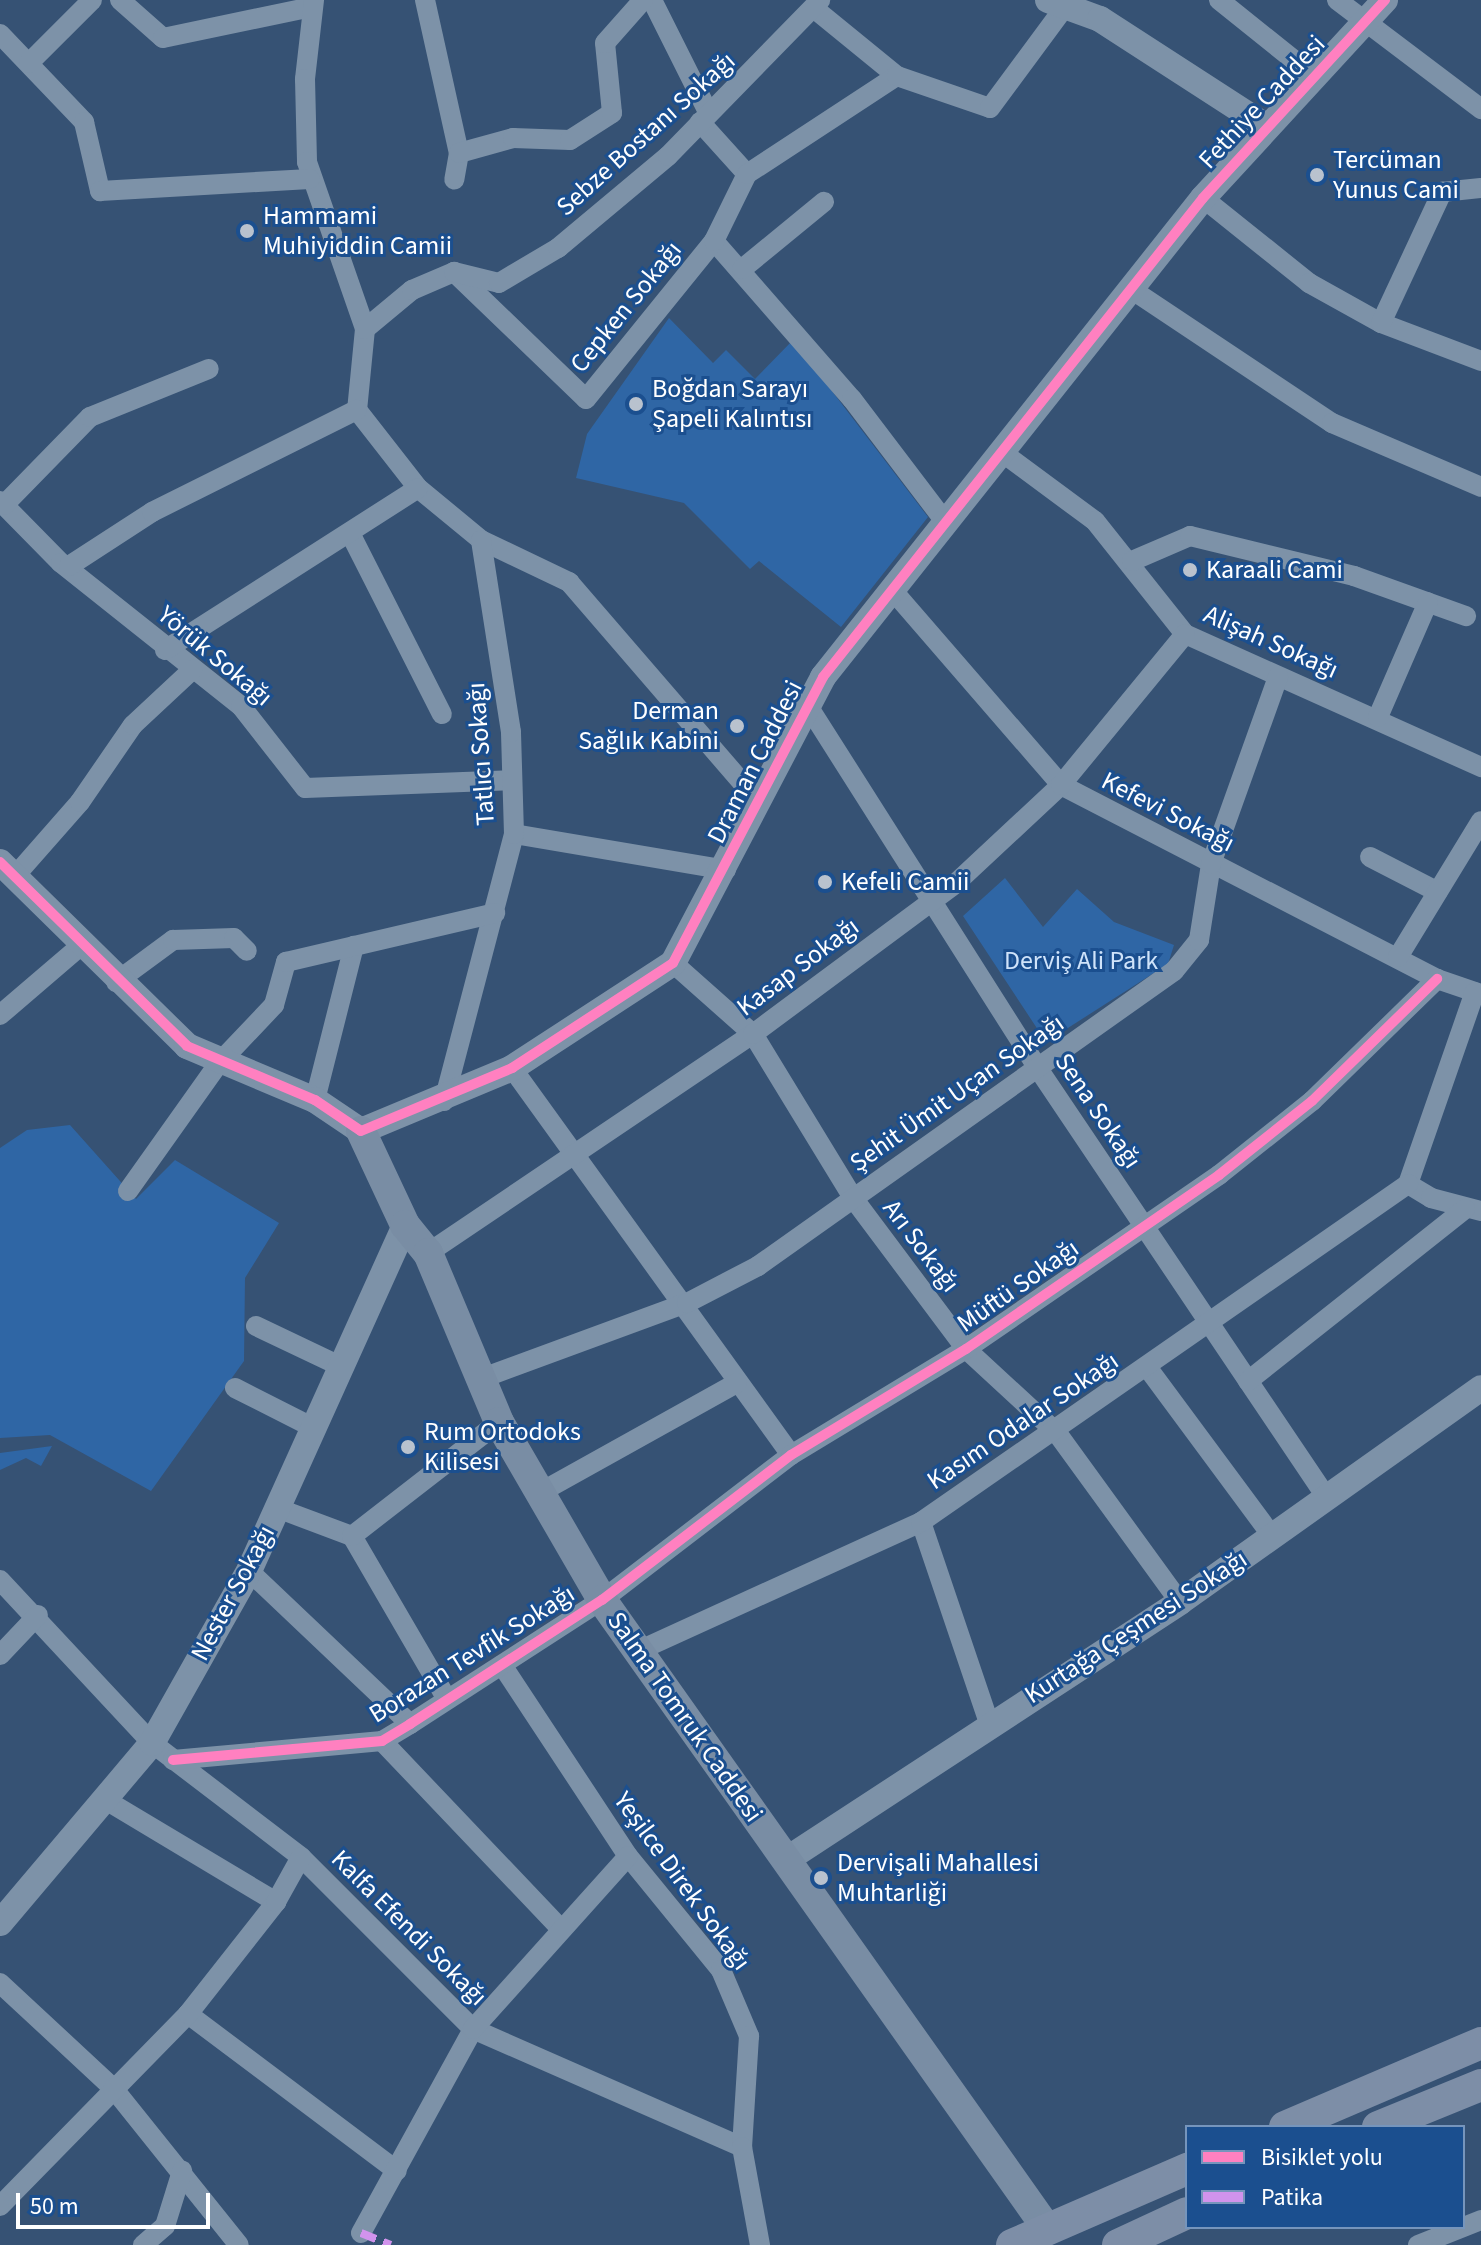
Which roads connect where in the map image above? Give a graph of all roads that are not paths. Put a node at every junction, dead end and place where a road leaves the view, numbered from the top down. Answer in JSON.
{"nodes":[{"id":1,"x":92,"y":0,"type":"edge"},
{"id":2,"x":120,"y":0,"type":"edge"},
{"id":3,"x":425,"y":0,"type":"edge"},
{"id":4,"x":643,"y":0,"type":"edge"},
{"id":5,"x":652,"y":0,"type":"edge"},
{"id":6,"x":1219,"y":0,"type":"edge"},
{"id":7,"x":1337,"y":0,"type":"edge"},
{"id":8,"x":313,"y":3,"type":"edge"},
{"id":9,"x":818,"y":5,"type":"edge"},
{"id":10,"x":1075,"y":7,"type":"edge"},
{"id":11,"x":1377,"y":10,"type":"edge"},
{"id":12,"x":0,"y":34,"type":"edge"},
{"id":13,"x":29,"y":63,"type":"junction"},
{"id":14,"x":897,"y":76,"type":"junction"},
{"id":15,"x":1315,"y":77,"type":"junction"},
{"id":16,"x":1481,"y":109,"type":"edge"},
{"id":17,"x":704,"y":117,"type":"junction"},
{"id":18,"x":1267,"y":127,"type":"junction"},
{"id":19,"x":459,"y":153,"type":"junction"},
{"id":20,"x":747,"y":174,"type":"junction"},
{"id":21,"x":310,"y":179,"type":"junction"},
{"id":22,"x":454,"y":180,"type":"dead end"},
{"id":23,"x":1481,"y":188,"type":"edge"},
{"id":24,"x":1203,"y":198,"type":"junction"},
{"id":25,"x":824,"y":202,"type":"dead end"},
{"id":26,"x":714,"y":241,"type":"junction"},
{"id":27,"x":742,"y":269,"type":"junction"},
{"id":28,"x":454,"y":272,"type":"junction"},
{"id":29,"x":1131,"y":289,"type":"junction"},
{"id":30,"x":1381,"y":323,"type":"junction"},
{"id":31,"x":365,"y":329,"type":"junction"},
{"id":32,"x":1481,"y":361,"type":"edge"},
{"id":33,"x":209,"y":369,"type":"dead end"},
{"id":34,"x":357,"y":410,"type":"junction"},
{"id":35,"x":1003,"y":453,"type":"junction"},
{"id":36,"x":1481,"y":487,"type":"edge"},
{"id":37,"x":418,"y":488,"type":"junction"},
{"id":38,"x":2,"y":503,"type":"edge"},
{"id":39,"x":946,"y":523,"type":"junction"},
{"id":40,"x":350,"y":533,"type":"junction"},
{"id":41,"x":481,"y":540,"type":"junction"},
{"id":42,"x":1132,"y":561,"type":"junction"},
{"id":43,"x":69,"y":566,"type":"junction"},
{"id":44,"x":894,"y":592,"type":"junction"},
{"id":45,"x":1428,"y":602,"type":"junction"},
{"id":46,"x":1466,"y":616,"type":"dead end"},
{"id":47,"x":1185,"y":634,"type":"junction"},
{"id":48,"x":165,"y":650,"type":"junction"},
{"id":49,"x":192,"y":670,"type":"junction"},
{"id":50,"x":1278,"y":677,"type":"junction"},
{"id":51,"x":808,"y":706,"type":"junction"},
{"id":52,"x":442,"y":714,"type":"dead end"},
{"id":53,"x":1378,"y":717,"type":"junction"},
{"id":54,"x":1481,"y":767,"type":"edge"},
{"id":55,"x":510,"y":780,"type":"junction"},
{"id":56,"x":1061,"y":785,"type":"junction"},
{"id":57,"x":756,"y":799,"type":"junction"},
{"id":58,"x":1481,"y":821,"type":"edge"},
{"id":59,"x":514,"y":834,"type":"junction"},
{"id":60,"x":0,"y":843,"type":"edge"},
{"id":61,"x":1370,"y":857,"type":"dead end"},
{"id":62,"x":1211,"y":864,"type":"junction"},
{"id":63,"x":8,"y":869,"type":"edge"},
{"id":64,"x":726,"y":870,"type":"junction"},
{"id":65,"x":1438,"y":892,"type":"junction"},
{"id":66,"x":933,"y":900,"type":"junction"},
{"id":67,"x":495,"y":913,"type":"junction"},
{"id":68,"x":84,"y":943,"type":"junction"},
{"id":69,"x":354,"y":946,"type":"junction"},
{"id":70,"x":247,"y":951,"type":"dead end"},
{"id":71,"x":1398,"y":957,"type":"junction"},
{"id":72,"x":673,"y":963,"type":"junction"},
{"id":73,"x":1437,"y":979,"type":"junction"},
{"id":74,"x":116,"y":982,"type":"junction"},
{"id":75,"x":1478,"y":993,"type":"edge"},
{"id":76,"x":0,"y":1015,"type":"edge"},
{"id":77,"x":753,"y":1034,"type":"junction"},
{"id":78,"x":219,"y":1063,"type":"junction"},
{"id":79,"x":1037,"y":1067,"type":"junction"},
{"id":80,"x":512,"y":1068,"type":"junction"},
{"id":81,"x":315,"y":1100,"type":"junction"},
{"id":82,"x":444,"y":1101,"type":"junction"},
{"id":83,"x":361,"y":1131,"type":"junction"},
{"id":84,"x":575,"y":1158,"type":"junction"},
{"id":85,"x":1408,"y":1184,"type":"junction"},
{"id":86,"x":128,"y":1191,"type":"dead end"},
{"id":87,"x":853,"y":1198,"type":"junction"},
{"id":88,"x":1473,"y":1210,"type":"edge"},
{"id":89,"x":405,"y":1225,"type":"junction"},
{"id":90,"x":1143,"y":1225,"type":"junction"},
{"id":91,"x":428,"y":1253,"type":"junction"},
{"id":92,"x":687,"y":1303,"type":"junction"},
{"id":93,"x":1211,"y":1322,"type":"junction"},
{"id":94,"x":256,"y":1326,"type":"dead end"},
{"id":95,"x":966,"y":1349,"type":"junction"},
{"id":96,"x":340,"y":1366,"type":"junction"},
{"id":97,"x":1147,"y":1367,"type":"junction"},
{"id":98,"x":480,"y":1379,"type":"junction"},
{"id":99,"x":1248,"y":1381,"type":"junction"},
{"id":100,"x":737,"y":1383,"type":"junction"},
{"id":101,"x":235,"y":1388,"type":"dead end"},
{"id":102,"x":1481,"y":1388,"type":"edge"},
{"id":103,"x":499,"y":1422,"type":"junction"},
{"id":104,"x":312,"y":1427,"type":"junction"},
{"id":105,"x":1057,"y":1433,"type":"junction"},
{"id":106,"x":791,"y":1455,"type":"junction"},
{"id":107,"x":541,"y":1492,"type":"junction"},
{"id":108,"x":1327,"y":1498,"type":"junction"},
{"id":109,"x":277,"y":1508,"type":"junction"},
{"id":110,"x":921,"y":1522,"type":"junction"},
{"id":111,"x":352,"y":1536,"type":"junction"},
{"id":112,"x":1273,"y":1537,"type":"junction"},
{"id":113,"x":249,"y":1571,"type":"junction"},
{"id":114,"x":0,"y":1580,"type":"edge"},
{"id":115,"x":602,"y":1600,"type":"junction"},
{"id":116,"x":1180,"y":1602,"type":"junction"},
{"id":117,"x":38,"y":1615,"type":"junction"},
{"id":118,"x":638,"y":1651,"type":"junction"},
{"id":119,"x":0,"y":1655,"type":"edge"},
{"id":120,"x":502,"y":1665,"type":"junction"},
{"id":121,"x":447,"y":1699,"type":"junction"},
{"id":122,"x":989,"y":1723,"type":"junction"},
{"id":123,"x":410,"y":1724,"type":"junction"},
{"id":124,"x":382,"y":1741,"type":"junction"},
{"id":125,"x":152,"y":1743,"type":"junction"},
{"id":126,"x":173,"y":1760,"type":"junction"},
{"id":127,"x":109,"y":1802,"type":"junction"},
{"id":128,"x":628,"y":1856,"type":"junction"},
{"id":129,"x":301,"y":1857,"type":"junction"},
{"id":130,"x":786,"y":1860,"type":"junction"},
{"id":131,"x":276,"y":1902,"type":"junction"},
{"id":132,"x":0,"y":1923,"type":"edge"},
{"id":133,"x":561,"y":1929,"type":"junction"},
{"id":134,"x":0,"y":1983,"type":"edge"},
{"id":135,"x":188,"y":2014,"type":"junction"},
{"id":136,"x":473,"y":2029,"type":"junction"},
{"id":137,"x":1481,"y":2043,"type":"edge"},
{"id":138,"x":1481,"y":2085,"type":"edge"},
{"id":139,"x":113,"y":2088,"type":"junction"},
{"id":140,"x":1290,"y":2125,"type":"edge"},
{"id":141,"x":1384,"y":2125,"type":"edge"},
{"id":142,"x":742,"y":2147,"type":"junction"},
{"id":143,"x":1185,"y":2170,"type":"edge"},
{"id":144,"x":182,"y":2171,"type":"junction"},
{"id":145,"x":397,"y":2171,"type":"junction"},
{"id":146,"x":0,"y":2206,"type":"edge"},
{"id":147,"x":1185,"y":2214,"type":"edge"},
{"id":148,"x":1457,"y":2229,"type":"edge"},
{"id":149,"x":361,"y":2233,"type":"dead end"},
{"id":150,"x":1049,"y":2238,"type":"edge"},
{"id":151,"x":1430,"y":2239,"type":"edge"},
{"id":152,"x":143,"y":2245,"type":"edge"},
{"id":153,"x":239,"y":2245,"type":"edge"},
{"id":154,"x":760,"y":2245,"type":"edge"},
{"id":155,"x":1012,"y":2245,"type":"edge"},
{"id":156,"x":1118,"y":2245,"type":"edge"}],
"edges":[{"from":1,"to":13,"type":"street"},
{"from":2,"to":8,"type":"street"},
{"from":3,"to":19,"type":"street"},
{"from":4,"to":19,"type":"street"},
{"from":5,"to":17,"type":"street"},
{"from":6,"to":15,"type":"street"},
{"from":7,"to":11,"type":"street"},
{"from":8,"to":21,"type":"street"},
{"from":9,"to":14,"type":"street"},
{"from":9,"to":17,"type":"street","name":"Sebze Bostanı Sokağı"},
{"from":10,"to":14,"type":"street"},
{"from":10,"to":18,"type":"street"},
{"from":11,"to":15,"type":"street","name":"Fethiye Caddesi"},
{"from":11,"to":16,"type":"street"},
{"from":12,"to":13,"type":"street"},
{"from":13,"to":21,"type":"street"},
{"from":14,"to":20,"type":"street"},
{"from":15,"to":18,"type":"street","name":"Fethiye Caddesi"},
{"from":17,"to":20,"type":"street"},
{"from":17,"to":28,"type":"street","name":"Sebze Bostanı Sokağı"},
{"from":18,"to":24,"type":"street","name":"Fethiye Caddesi"},
{"from":19,"to":22,"type":"street"},
{"from":20,"to":26,"type":"street"},
{"from":21,"to":31,"type":"street"},
{"from":23,"to":30,"type":"street"},
{"from":24,"to":29,"type":"street","name":"Draman Caddesi"},
{"from":24,"to":30,"type":"street"},
{"from":25,"to":27,"type":"street"},
{"from":26,"to":27,"type":"street","name":"Cepken Sokağı"},
{"from":26,"to":28,"type":"street","name":"Cepken Sokağı"},
{"from":27,"to":39,"type":"street","name":"Cepken Sokağı"},
{"from":28,"to":31,"type":"street"},
{"from":29,"to":35,"type":"street","name":"Draman Caddesi"},
{"from":29,"to":36,"type":"street"},
{"from":30,"to":32,"type":"street"},
{"from":31,"to":34,"type":"street"},
{"from":33,"to":38,"type":"street"},
{"from":34,"to":37,"type":"street"},
{"from":34,"to":43,"type":"street"},
{"from":35,"to":39,"type":"street","name":"Draman Caddesi"},
{"from":35,"to":42,"type":"street","name":"Alişah Sokağı"},
{"from":37,"to":40,"type":"street"},
{"from":37,"to":41,"type":"street"},
{"from":38,"to":43,"type":"street","name":"Yörük Sokağı"},
{"from":39,"to":44,"type":"street","name":"Draman Caddesi"},
{"from":40,"to":48,"type":"street"},
{"from":40,"to":52,"type":"street"},
{"from":41,"to":55,"type":"street","name":"Tatlıcı Sokağı"},
{"from":41,"to":57,"type":"street"},
{"from":42,"to":45,"type":"street"},
{"from":42,"to":47,"type":"street","name":"Alişah Sokağı"},
{"from":43,"to":48,"type":"street","name":"Yörük Sokağı"},
{"from":44,"to":51,"type":"street","name":"Draman Caddesi"},
{"from":44,"to":56,"type":"street","name":"Kefevi Sokağı"},
{"from":45,"to":46,"type":"street"},
{"from":45,"to":53,"type":"street"},
{"from":47,"to":50,"type":"street","name":"Alişah Sokağı"},
{"from":47,"to":56,"type":"street","name":"Kasap Sokağı"},
{"from":48,"to":49,"type":"street","name":"Yörük Sokağı"},
{"from":49,"to":55,"type":"street","name":"Yörük Sokağı"},
{"from":49,"to":63,"type":"street"},
{"from":50,"to":53,"type":"street","name":"Alişah Sokağı"},
{"from":50,"to":62,"type":"street","name":"Şehit Ümit Uçan Sokağı"},
{"from":51,"to":57,"type":"street","name":"Draman Caddesi"},
{"from":51,"to":66,"type":"street","name":"Sena Sokağı"},
{"from":53,"to":54,"type":"street","name":"Alişah Sokağı"},
{"from":55,"to":59,"type":"street","name":"Tatlıcı Sokağı"},
{"from":56,"to":62,"type":"street","name":"Kefevi Sokağı"},
{"from":56,"to":66,"type":"street","name":"Kasap Sokağı"},
{"from":57,"to":64,"type":"street","name":"Draman Caddesi"},
{"from":58,"to":65,"type":"street"},
{"from":59,"to":64,"type":"street"},
{"from":59,"to":67,"type":"street","name":"Tatlıcı Sokağı"},
{"from":60,"to":63,"type":"street"},
{"from":61,"to":65,"type":"street"},
{"from":62,"to":71,"type":"street","name":"Kefevi Sokağı"},
{"from":62,"to":79,"type":"street","name":"Şehit Ümit Uçan Sokağı"},
{"from":63,"to":68,"type":"street"},
{"from":64,"to":72,"type":"street","name":"Draman Caddesi"},
{"from":65,"to":71,"type":"street"},
{"from":66,"to":77,"type":"street","name":"Kasap Sokağı"},
{"from":66,"to":79,"type":"street","name":"Sena Sokağı"},
{"from":67,"to":69,"type":"street"},
{"from":67,"to":82,"type":"street","name":"Tatlıcı Sokağı"},
{"from":68,"to":74,"type":"street"},
{"from":68,"to":76,"type":"street"},
{"from":69,"to":78,"type":"street"},
{"from":69,"to":81,"type":"street"},
{"from":70,"to":74,"type":"street"},
{"from":71,"to":73,"type":"street","name":"Kefevi Sokağı"},
{"from":72,"to":77,"type":"street","name":"Arı Sokağı"},
{"from":72,"to":80,"type":"street","name":"Draman Caddesi"},
{"from":73,"to":75,"type":"street","name":"Kefevi Sokağı"},
{"from":73,"to":90,"type":"street","name":"Müftü Sokağı"},
{"from":74,"to":78,"type":"street"},
{"from":75,"to":85,"type":"street"},
{"from":77,"to":84,"type":"street","name":"Kasap Sokağı"},
{"from":77,"to":87,"type":"street","name":"Arı Sokağı"},
{"from":78,"to":81,"type":"street"},
{"from":78,"to":86,"type":"street"},
{"from":79,"to":87,"type":"street","name":"Şehit Ümit Uçan Sokağı"},
{"from":79,"to":90,"type":"street","name":"Sena Sokağı"},
{"from":80,"to":82,"type":"street","name":"Draman Caddesi"},
{"from":80,"to":84,"type":"street"},
{"from":81,"to":83,"type":"street"},
{"from":82,"to":83,"type":"street","name":"Draman Caddesi"},
{"from":83,"to":89,"type":"main road","name":"Salma Tomruk Caddesi"},
{"from":84,"to":91,"type":"street","name":"Kasap Sokağı"},
{"from":84,"to":92,"type":"street"},
{"from":85,"to":88,"type":"street"},
{"from":85,"to":93,"type":"street","name":"Kasım Odalar Sokağı"},
{"from":87,"to":92,"type":"street","name":"Şehit Ümit Uçan Sokağı"},
{"from":87,"to":95,"type":"street","name":"Arı Sokağı"},
{"from":88,"to":99,"type":"street"},
{"from":89,"to":91,"type":"main road","name":"Salma Tomruk Caddesi"},
{"from":89,"to":96,"type":"street","name":"Nester Sokağı"},
{"from":90,"to":93,"type":"street","name":"Sena Sokağı"},
{"from":90,"to":95,"type":"street","name":"Müftü Sokağı"},
{"from":91,"to":98,"type":"main road","name":"Salma Tomruk Caddesi"},
{"from":92,"to":98,"type":"street","name":"Şehit Ümit Uçan Sokağı"},
{"from":92,"to":100,"type":"street"},
{"from":93,"to":97,"type":"street","name":"Kasım Odalar Sokağı"},
{"from":93,"to":99,"type":"street","name":"Sena Sokağı"},
{"from":94,"to":96,"type":"street"},
{"from":95,"to":105,"type":"street","name":"Arı Sokağı"},
{"from":95,"to":106,"type":"street","name":"Müftü Sokağı"},
{"from":96,"to":104,"type":"street","name":"Nester Sokağı"},
{"from":97,"to":105,"type":"street","name":"Kasım Odalar Sokağı"},
{"from":97,"to":112,"type":"street"},
{"from":98,"to":103,"type":"main road","name":"Salma Tomruk Caddesi"},
{"from":99,"to":108,"type":"street","name":"Sena Sokağı"},
{"from":100,"to":106,"type":"street"},
{"from":100,"to":107,"type":"street"},
{"from":101,"to":104,"type":"street"},
{"from":102,"to":108,"type":"street","name":"Kurtağa Çeşmesi Sokağı"},
{"from":103,"to":107,"type":"main road","name":"Salma Tomruk Caddesi"},
{"from":103,"to":111,"type":"street"},
{"from":104,"to":109,"type":"street","name":"Nester Sokağı"},
{"from":105,"to":110,"type":"street","name":"Kasım Odalar Sokağı"},
{"from":105,"to":116,"type":"street","name":"Arı Sokağı"},
{"from":106,"to":115,"type":"street","name":"Müftü Sokağı"},
{"from":107,"to":115,"type":"main road","name":"Salma Tomruk Caddesi"},
{"from":108,"to":112,"type":"street","name":"Kurtağa Çeşmesi Sokağı"},
{"from":109,"to":111,"type":"street"},
{"from":109,"to":113,"type":"street","name":"Nester Sokağı"},
{"from":110,"to":118,"type":"street","name":"Kasım Odalar Sokağı"},
{"from":110,"to":122,"type":"street"},
{"from":111,"to":121,"type":"street"},
{"from":112,"to":116,"type":"street","name":"Kurtağa Çeşmesi Sokağı"},
{"from":113,"to":123,"type":"street"},
{"from":113,"to":125,"type":"street","name":"Nester Sokağı"},
{"from":114,"to":117,"type":"street","name":"Kalfa Efendi Sokağı"},
{"from":115,"to":118,"type":"main road","name":"Salma Tomruk Caddesi"},
{"from":115,"to":120,"type":"street","name":"Borazan Tevfik Sokağı"},
{"from":116,"to":122,"type":"street","name":"Kurtağa Çeşmesi Sokağı"},
{"from":117,"to":119,"type":"street"},
{"from":117,"to":125,"type":"street","name":"Kalfa Efendi Sokağı"},
{"from":118,"to":130,"type":"main road","name":"Salma Tomruk Caddesi"},
{"from":120,"to":121,"type":"street","name":"Borazan Tevfik Sokağı"},
{"from":120,"to":128,"type":"street","name":"Yeşilce Direk Sokağı"},
{"from":121,"to":123,"type":"street","name":"Borazan Tevfik Sokağı"},
{"from":122,"to":130,"type":"street","name":"Kurtağa Çeşmesi Sokağı"},
{"from":123,"to":124,"type":"street","name":"Borazan Tevfik Sokağı"},
{"from":124,"to":126,"type":"street","name":"Borazan Tevfik Sokağı"},
{"from":124,"to":133,"type":"street"},
{"from":125,"to":126,"type":"street","name":"Kalfa Efendi Sokağı"},
{"from":125,"to":127,"type":"street","name":"Nester Sokağı"},
{"from":126,"to":129,"type":"street","name":"Kalfa Efendi Sokağı"},
{"from":127,"to":131,"type":"street"},
{"from":127,"to":132,"type":"street","name":"Nester Sokağı"},
{"from":128,"to":133,"type":"street"},
{"from":128,"to":142,"type":"street","name":"Yeşilce Direk Sokağı"},
{"from":129,"to":131,"type":"street"},
{"from":129,"to":136,"type":"street","name":"Kalfa Efendi Sokağı"},
{"from":130,"to":150,"type":"main road","name":"Salma Tomruk Caddesi"},
{"from":131,"to":135,"type":"street"},
{"from":133,"to":136,"type":"street"},
{"from":134,"to":139,"type":"street"},
{"from":135,"to":139,"type":"street"},
{"from":135,"to":145,"type":"street"},
{"from":136,"to":142,"type":"street","name":"Kalfa Efendi Sokağı"},
{"from":136,"to":145,"type":"street"},
{"from":137,"to":140,"type":"main road"},
{"from":138,"to":141,"type":"main road"},
{"from":139,"to":144,"type":"street"},
{"from":139,"to":146,"type":"street"},
{"from":142,"to":154,"type":"street","name":"Yeşilce Direk Sokağı"},
{"from":143,"to":150,"type":"main road"},
{"from":144,"to":152,"type":"street"},
{"from":144,"to":153,"type":"street"},
{"from":145,"to":149,"type":"street"},
{"from":147,"to":156,"type":"main road"},
{"from":148,"to":151,"type":"street"},
{"from":150,"to":155,"type":"main road"}]}
